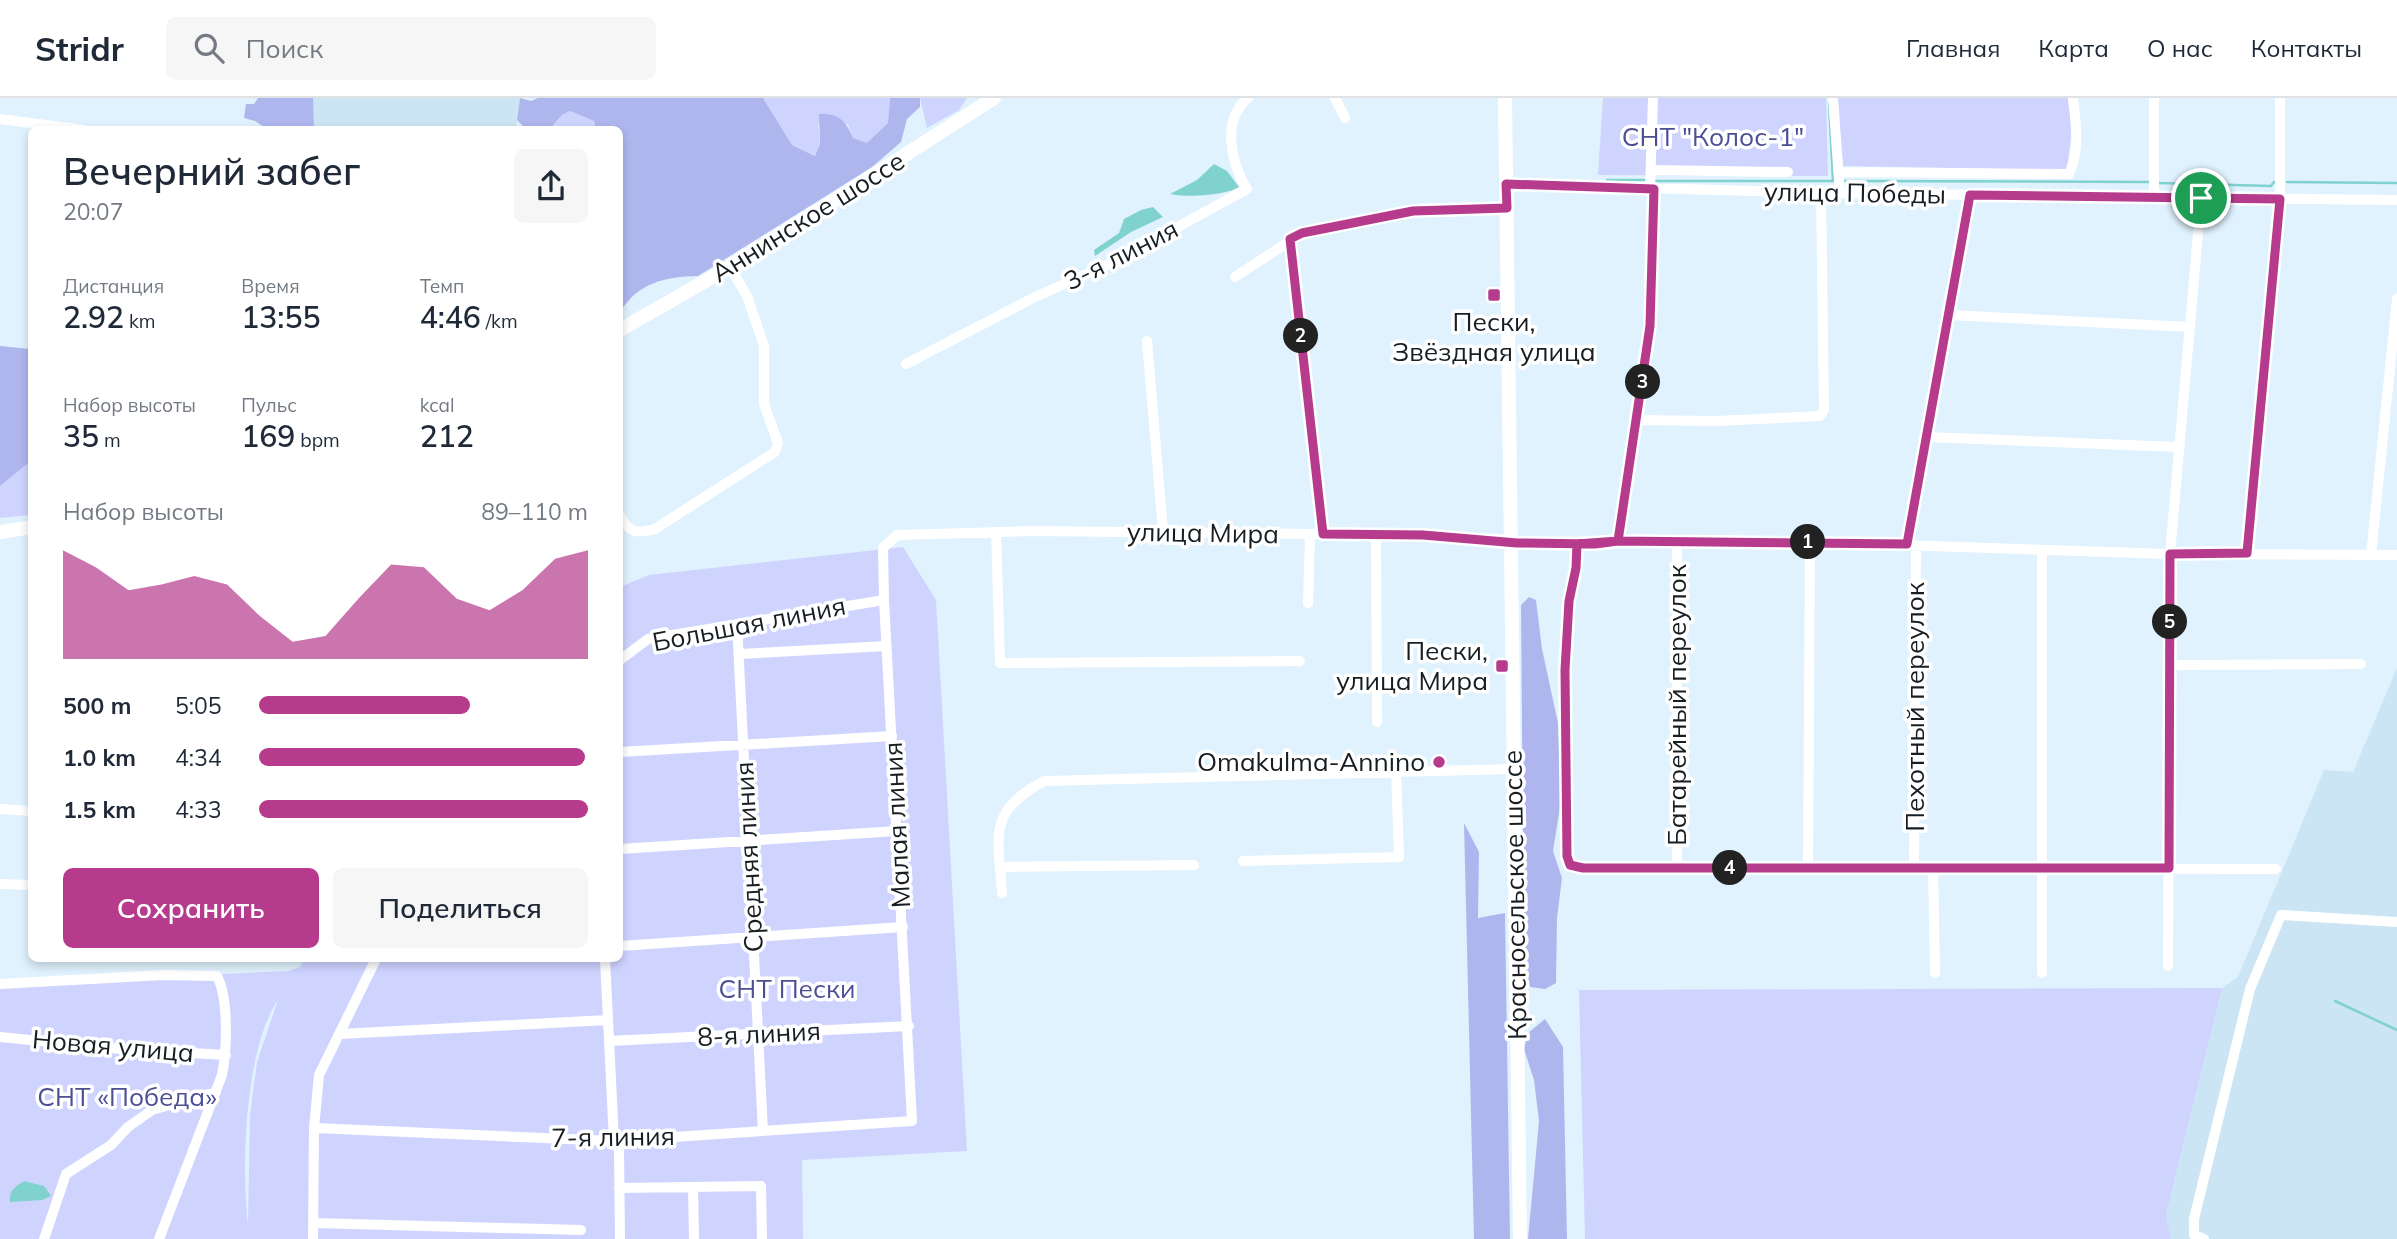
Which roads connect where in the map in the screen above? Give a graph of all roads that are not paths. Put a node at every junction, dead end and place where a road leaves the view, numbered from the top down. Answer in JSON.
{"nodes":[{"id":1,"x":994,"y":98,"type":"edge"},
{"id":2,"x":1248,"y":98,"type":"edge"},
{"id":3,"x":1335,"y":98,"type":"edge"},
{"id":4,"x":1505,"y":98,"type":"edge"},
{"id":5,"x":1653,"y":98,"type":"edge"},
{"id":6,"x":1833,"y":98,"type":"edge"},
{"id":7,"x":2073,"y":98,"type":"edge"},
{"id":8,"x":2154,"y":98,"type":"edge"},
{"id":9,"x":2280,"y":98,"type":"edge"},
{"id":10,"x":1345,"y":118,"type":"dead end"},
{"id":11,"x":0,"y":119,"type":"edge"},
{"id":12,"x":53,"y":126,"type":"edge"},
{"id":13,"x":1651,"y":170,"type":"junction"},
{"id":14,"x":1788,"y":172,"type":"dead end"},
{"id":15,"x":1839,"y":172,"type":"junction"},
{"id":16,"x":1506,"y":184,"type":"junction"},
{"id":17,"x":1652,"y":188,"type":"junction"},
{"id":18,"x":1821,"y":193,"type":"junction"},
{"id":19,"x":1840,"y":193,"type":"junction"},
{"id":20,"x":1970,"y":195,"type":"junction"},
{"id":21,"x":2154,"y":198,"type":"junction"},
{"id":22,"x":2201,"y":198,"type":"junction"},
{"id":23,"x":2280,"y":199,"type":"junction"},
{"id":24,"x":2397,"y":200,"type":"edge"},
{"id":25,"x":1507,"y":208,"type":"junction"},
{"id":26,"x":1290,"y":239,"type":"junction"},
{"id":27,"x":730,"y":267,"type":"junction"},
{"id":28,"x":1235,"y":277,"type":"dead end"},
{"id":29,"x":2397,"y":299,"type":"edge"},
{"id":30,"x":1949,"y":315,"type":"junction"},
{"id":31,"x":2396,"y":315,"type":"edge"},
{"id":32,"x":2190,"y":327,"type":"junction"},
{"id":33,"x":623,"y":328,"type":"edge"},
{"id":34,"x":1147,"y":341,"type":"dead end"},
{"id":35,"x":906,"y":364,"type":"dead end"},
{"id":36,"x":2386,"y":417,"type":"junction"},
{"id":37,"x":2397,"y":418,"type":"edge"},
{"id":38,"x":1638,"y":420,"type":"junction"},
{"id":39,"x":1927,"y":437,"type":"junction"},
{"id":40,"x":2179,"y":447,"type":"junction"},
{"id":41,"x":623,"y":521,"type":"edge"},
{"id":42,"x":28,"y":528,"type":"edge"},
{"id":43,"x":0,"y":531,"type":"edge"},
{"id":44,"x":996,"y":532,"type":"junction"},
{"id":45,"x":1163,"y":532,"type":"junction"},
{"id":46,"x":1310,"y":534,"type":"junction"},
{"id":47,"x":1323,"y":534,"type":"junction"},
{"id":48,"x":897,"y":535,"type":"joint"},
{"id":49,"x":1376,"y":535,"type":"junction"},
{"id":50,"x":1618,"y":541,"type":"junction"},
{"id":51,"x":1677,"y":542,"type":"junction"},
{"id":52,"x":1810,"y":542,"type":"junction"},
{"id":53,"x":1577,"y":544,"type":"junction"},
{"id":54,"x":1912,"y":545,"type":"junction"},
{"id":55,"x":1510,"y":547,"type":"junction"},
{"id":56,"x":2042,"y":550,"type":"junction"},
{"id":57,"x":2247,"y":553,"type":"junction"},
{"id":58,"x":2170,"y":554,"type":"junction"},
{"id":59,"x":2371,"y":555,"type":"junction"},
{"id":60,"x":2397,"y":555,"type":"edge"},
{"id":61,"x":884,"y":600,"type":"junction"},
{"id":62,"x":1308,"y":603,"type":"dead end"},
{"id":63,"x":737,"y":624,"type":"junction"},
{"id":64,"x":886,"y":646,"type":"junction"},
{"id":65,"x":739,"y":654,"type":"junction"},
{"id":66,"x":623,"y":658,"type":"edge"},
{"id":67,"x":1300,"y":661,"type":"dead end"},
{"id":68,"x":2361,"y":664,"type":"dead end"},
{"id":69,"x":2169,"y":665,"type":"junction"},
{"id":70,"x":1377,"y":722,"type":"dead end"},
{"id":71,"x":892,"y":736,"type":"junction"},
{"id":72,"x":743,"y":745,"type":"junction"},
{"id":73,"x":623,"y":752,"type":"edge"},
{"id":74,"x":1513,"y":769,"type":"junction"},
{"id":75,"x":1396,"y":772,"type":"junction"},
{"id":76,"x":0,"y":809,"type":"edge"},
{"id":77,"x":28,"y":811,"type":"edge"},
{"id":78,"x":897,"y":831,"type":"junction"},
{"id":79,"x":748,"y":841,"type":"junction"},
{"id":80,"x":623,"y":849,"type":"edge"},
{"id":81,"x":1243,"y":861,"type":"dead end"},
{"id":82,"x":1194,"y":865,"type":"dead end"},
{"id":83,"x":1000,"y":867,"type":"junction"},
{"id":84,"x":2042,"y":867,"type":"junction"},
{"id":85,"x":1676,"y":868,"type":"junction"},
{"id":86,"x":1808,"y":868,"type":"junction"},
{"id":87,"x":1914,"y":868,"type":"junction"},
{"id":88,"x":1933,"y":868,"type":"junction"},
{"id":89,"x":2169,"y":868,"type":"junction"},
{"id":90,"x":2276,"y":869,"type":"dead end"},
{"id":91,"x":0,"y":884,"type":"edge"},
{"id":92,"x":28,"y":884,"type":"edge"},
{"id":93,"x":1002,"y":893,"type":"dead end"},
{"id":94,"x":2397,"y":922,"type":"edge"},
{"id":95,"x":903,"y":927,"type":"junction"},
{"id":96,"x":753,"y":937,"type":"junction"},
{"id":97,"x":623,"y":946,"type":"edge"},
{"id":98,"x":375,"y":962,"type":"edge"},
{"id":99,"x":605,"y":962,"type":"edge"},
{"id":100,"x":2168,"y":965,"type":"dead end"},
{"id":101,"x":1935,"y":973,"type":"dead end"},
{"id":102,"x":2042,"y":973,"type":"dead end"},
{"id":103,"x":0,"y":984,"type":"edge"},
{"id":104,"x":608,"y":1020,"type":"junction"},
{"id":105,"x":909,"y":1026,"type":"junction"},
{"id":106,"x":340,"y":1034,"type":"junction"},
{"id":107,"x":758,"y":1034,"type":"junction"},
{"id":108,"x":0,"y":1037,"type":"edge"},
{"id":109,"x":609,"y":1041,"type":"junction"},
{"id":110,"x":226,"y":1055,"type":"junction"},
{"id":111,"x":216,"y":1092,"type":"junction"},
{"id":112,"x":912,"y":1121,"type":"joint"},
{"id":113,"x":314,"y":1128,"type":"junction"},
{"id":114,"x":763,"y":1131,"type":"junction"},
{"id":115,"x":614,"y":1141,"type":"junction"},
{"id":116,"x":693,"y":1187,"type":"junction"},
{"id":117,"x":620,"y":1188,"type":"junction"},
{"id":118,"x":313,"y":1223,"type":"junction"},
{"id":119,"x":581,"y":1230,"type":"dead end"},
{"id":120,"x":2199,"y":1237,"type":"edge"},
{"id":121,"x":44,"y":1239,"type":"edge"},
{"id":122,"x":159,"y":1239,"type":"edge"},
{"id":123,"x":313,"y":1239,"type":"edge"},
{"id":124,"x":620,"y":1239,"type":"edge"},
{"id":125,"x":694,"y":1239,"type":"edge"},
{"id":126,"x":762,"y":1239,"type":"edge"},
{"id":127,"x":1520,"y":1239,"type":"edge"}],
"edges":[{"from":1,"to":27,"type":"main road","name":"Аннинское шоссе"},
{"from":2,"to":35,"type":"street","name":"3-я линия"},
{"from":3,"to":10,"type":"street"},
{"from":4,"to":16,"type":"main road","name":"Красносельское шоссе"},
{"from":5,"to":13,"type":"street"},
{"from":6,"to":15,"type":"street"},
{"from":7,"to":15,"type":"street"},
{"from":8,"to":21,"type":"street"},
{"from":9,"to":23,"type":"street"},
{"from":11,"to":12,"type":"street"},
{"from":13,"to":14,"type":"street"},
{"from":13,"to":17,"type":"street"},
{"from":15,"to":19,"type":"street"},
{"from":16,"to":17,"type":"street","name":"улица Победы"},
{"from":16,"to":25,"type":"main road","name":"Красносельское шоссе"},
{"from":17,"to":18,"type":"street","name":"улица Победы"},
{"from":17,"to":38,"type":"street"},
{"from":18,"to":19,"type":"street","name":"улица Победы"},
{"from":18,"to":38,"type":"street"},
{"from":19,"to":20,"type":"street","name":"улица Победы"},
{"from":20,"to":21,"type":"street","name":"улица Победы"},
{"from":20,"to":30,"type":"street","name":"Пехотный переулок"},
{"from":21,"to":22,"type":"street","name":"улица Победы"},
{"from":22,"to":23,"type":"street","name":"улица Победы"},
{"from":22,"to":32,"type":"street"},
{"from":23,"to":24,"type":"street","name":"улица Победы"},
{"from":23,"to":57,"type":"street"},
{"from":25,"to":26,"type":"street"},
{"from":25,"to":55,"type":"main road","name":"Красносельское шоссе"},
{"from":26,"to":28,"type":"street"},
{"from":26,"to":47,"type":"street"},
{"from":27,"to":33,"type":"main road","name":"Аннинское шоссе"},
{"from":27,"to":41,"type":"street"},
{"from":29,"to":31,"type":"street"},
{"from":30,"to":32,"type":"street"},
{"from":30,"to":39,"type":"street","name":"Пехотный переулок"},
{"from":31,"to":36,"type":"street"},
{"from":32,"to":40,"type":"street"},
{"from":34,"to":45,"type":"street"},
{"from":36,"to":37,"type":"street"},
{"from":36,"to":59,"type":"street"},
{"from":38,"to":50,"type":"street"},
{"from":39,"to":40,"type":"street"},
{"from":39,"to":54,"type":"street","name":"Пехотный переулок"},
{"from":40,"to":58,"type":"street"},
{"from":42,"to":43,"type":"main road"},
{"from":44,"to":45,"type":"street","name":"улица Мира"},
{"from":44,"to":48,"type":"street","name":"улица Мира"},
{"from":44,"to":67,"type":"street"},
{"from":45,"to":46,"type":"street","name":"улица Мира"},
{"from":46,"to":47,"type":"street","name":"улица Мира"},
{"from":46,"to":62,"type":"street"},
{"from":47,"to":49,"type":"street","name":"улица Мира"},
{"from":48,"to":61,"type":"street","name":"Малая линия"},
{"from":49,"to":55,"type":"street","name":"улица Мира"},
{"from":49,"to":70,"type":"street"},
{"from":50,"to":51,"type":"street","name":"улица Мира"},
{"from":50,"to":53,"type":"street","name":"улица Мира"},
{"from":51,"to":52,"type":"street","name":"улица Мира"},
{"from":51,"to":85,"type":"street","name":"Батарейный переулок"},
{"from":52,"to":54,"type":"street","name":"улица Мира"},
{"from":52,"to":86,"type":"street"},
{"from":53,"to":55,"type":"street","name":"улица Мира"},
{"from":53,"to":85,"type":"street"},
{"from":54,"to":56,"type":"street","name":"улица Мира"},
{"from":54,"to":87,"type":"street","name":"Пехотный переулок"},
{"from":55,"to":74,"type":"main road","name":"Красносельское шоссе"},
{"from":56,"to":58,"type":"street","name":"улица Мира"},
{"from":56,"to":84,"type":"street"},
{"from":57,"to":58,"type":"street","name":"улица Мира"},
{"from":57,"to":59,"type":"street","name":"улица Мира"},
{"from":58,"to":69,"type":"street"},
{"from":59,"to":60,"type":"street","name":"улица Мира"},
{"from":61,"to":63,"type":"street","name":"Большая линия"},
{"from":61,"to":64,"type":"street","name":"Малая линия"},
{"from":63,"to":65,"type":"street","name":"Средняя линия"},
{"from":63,"to":66,"type":"street","name":"Большая линия"},
{"from":64,"to":65,"type":"street"},
{"from":64,"to":71,"type":"street","name":"Малая линия"},
{"from":65,"to":72,"type":"street","name":"Средняя линия"},
{"from":68,"to":69,"type":"street"},
{"from":69,"to":89,"type":"street"},
{"from":71,"to":72,"type":"street"},
{"from":71,"to":78,"type":"street","name":"Малая линия"},
{"from":72,"to":73,"type":"street"},
{"from":72,"to":79,"type":"street","name":"Средняя линия"},
{"from":74,"to":75,"type":"street"},
{"from":74,"to":127,"type":"main road","name":"Красносельское шоссе"},
{"from":75,"to":81,"type":"street"},
{"from":75,"to":83,"type":"street"},
{"from":76,"to":77,"type":"street"},
{"from":78,"to":79,"type":"street"},
{"from":78,"to":95,"type":"street","name":"Малая линия"},
{"from":79,"to":80,"type":"street"},
{"from":79,"to":96,"type":"street","name":"Средняя линия"},
{"from":82,"to":83,"type":"street"},
{"from":83,"to":93,"type":"street"},
{"from":84,"to":88,"type":"street"},
{"from":84,"to":89,"type":"street"},
{"from":84,"to":102,"type":"street"},
{"from":85,"to":86,"type":"street"},
{"from":86,"to":87,"type":"street"},
{"from":87,"to":88,"type":"street"},
{"from":88,"to":101,"type":"street","name":"Пехотный переулок"},
{"from":89,"to":90,"type":"street"},
{"from":89,"to":100,"type":"street"},
{"from":91,"to":92,"type":"street"},
{"from":94,"to":120,"type":"street"},
{"from":95,"to":96,"type":"street"},
{"from":95,"to":105,"type":"street","name":"Малая линия"},
{"from":96,"to":97,"type":"street"},
{"from":96,"to":107,"type":"street","name":"Средняя линия"},
{"from":98,"to":106,"type":"street"},
{"from":99,"to":104,"type":"street"},
{"from":103,"to":110,"type":"street"},
{"from":104,"to":106,"type":"street"},
{"from":104,"to":109,"type":"street"},
{"from":105,"to":107,"type":"street","name":"8-я линия"},
{"from":105,"to":112,"type":"street","name":"Малая линия"},
{"from":106,"to":113,"type":"street"},
{"from":107,"to":109,"type":"street","name":"8-я линия"},
{"from":107,"to":114,"type":"street","name":"Средняя линия"},
{"from":108,"to":110,"type":"street","name":"Новая улица"},
{"from":109,"to":115,"type":"street"},
{"from":110,"to":111,"type":"street"},
{"from":111,"to":121,"type":"street"},
{"from":111,"to":122,"type":"street"},
{"from":112,"to":114,"type":"street","name":"7-я линия"},
{"from":113,"to":115,"type":"street","name":"7-я линия"},
{"from":113,"to":118,"type":"street"},
{"from":114,"to":115,"type":"street","name":"7-я линия"},
{"from":115,"to":117,"type":"street"},
{"from":116,"to":117,"type":"street"},
{"from":116,"to":125,"type":"street"},
{"from":116,"to":126,"type":"street"},
{"from":117,"to":124,"type":"street"},
{"from":118,"to":119,"type":"street"},
{"from":118,"to":123,"type":"street"}]}
